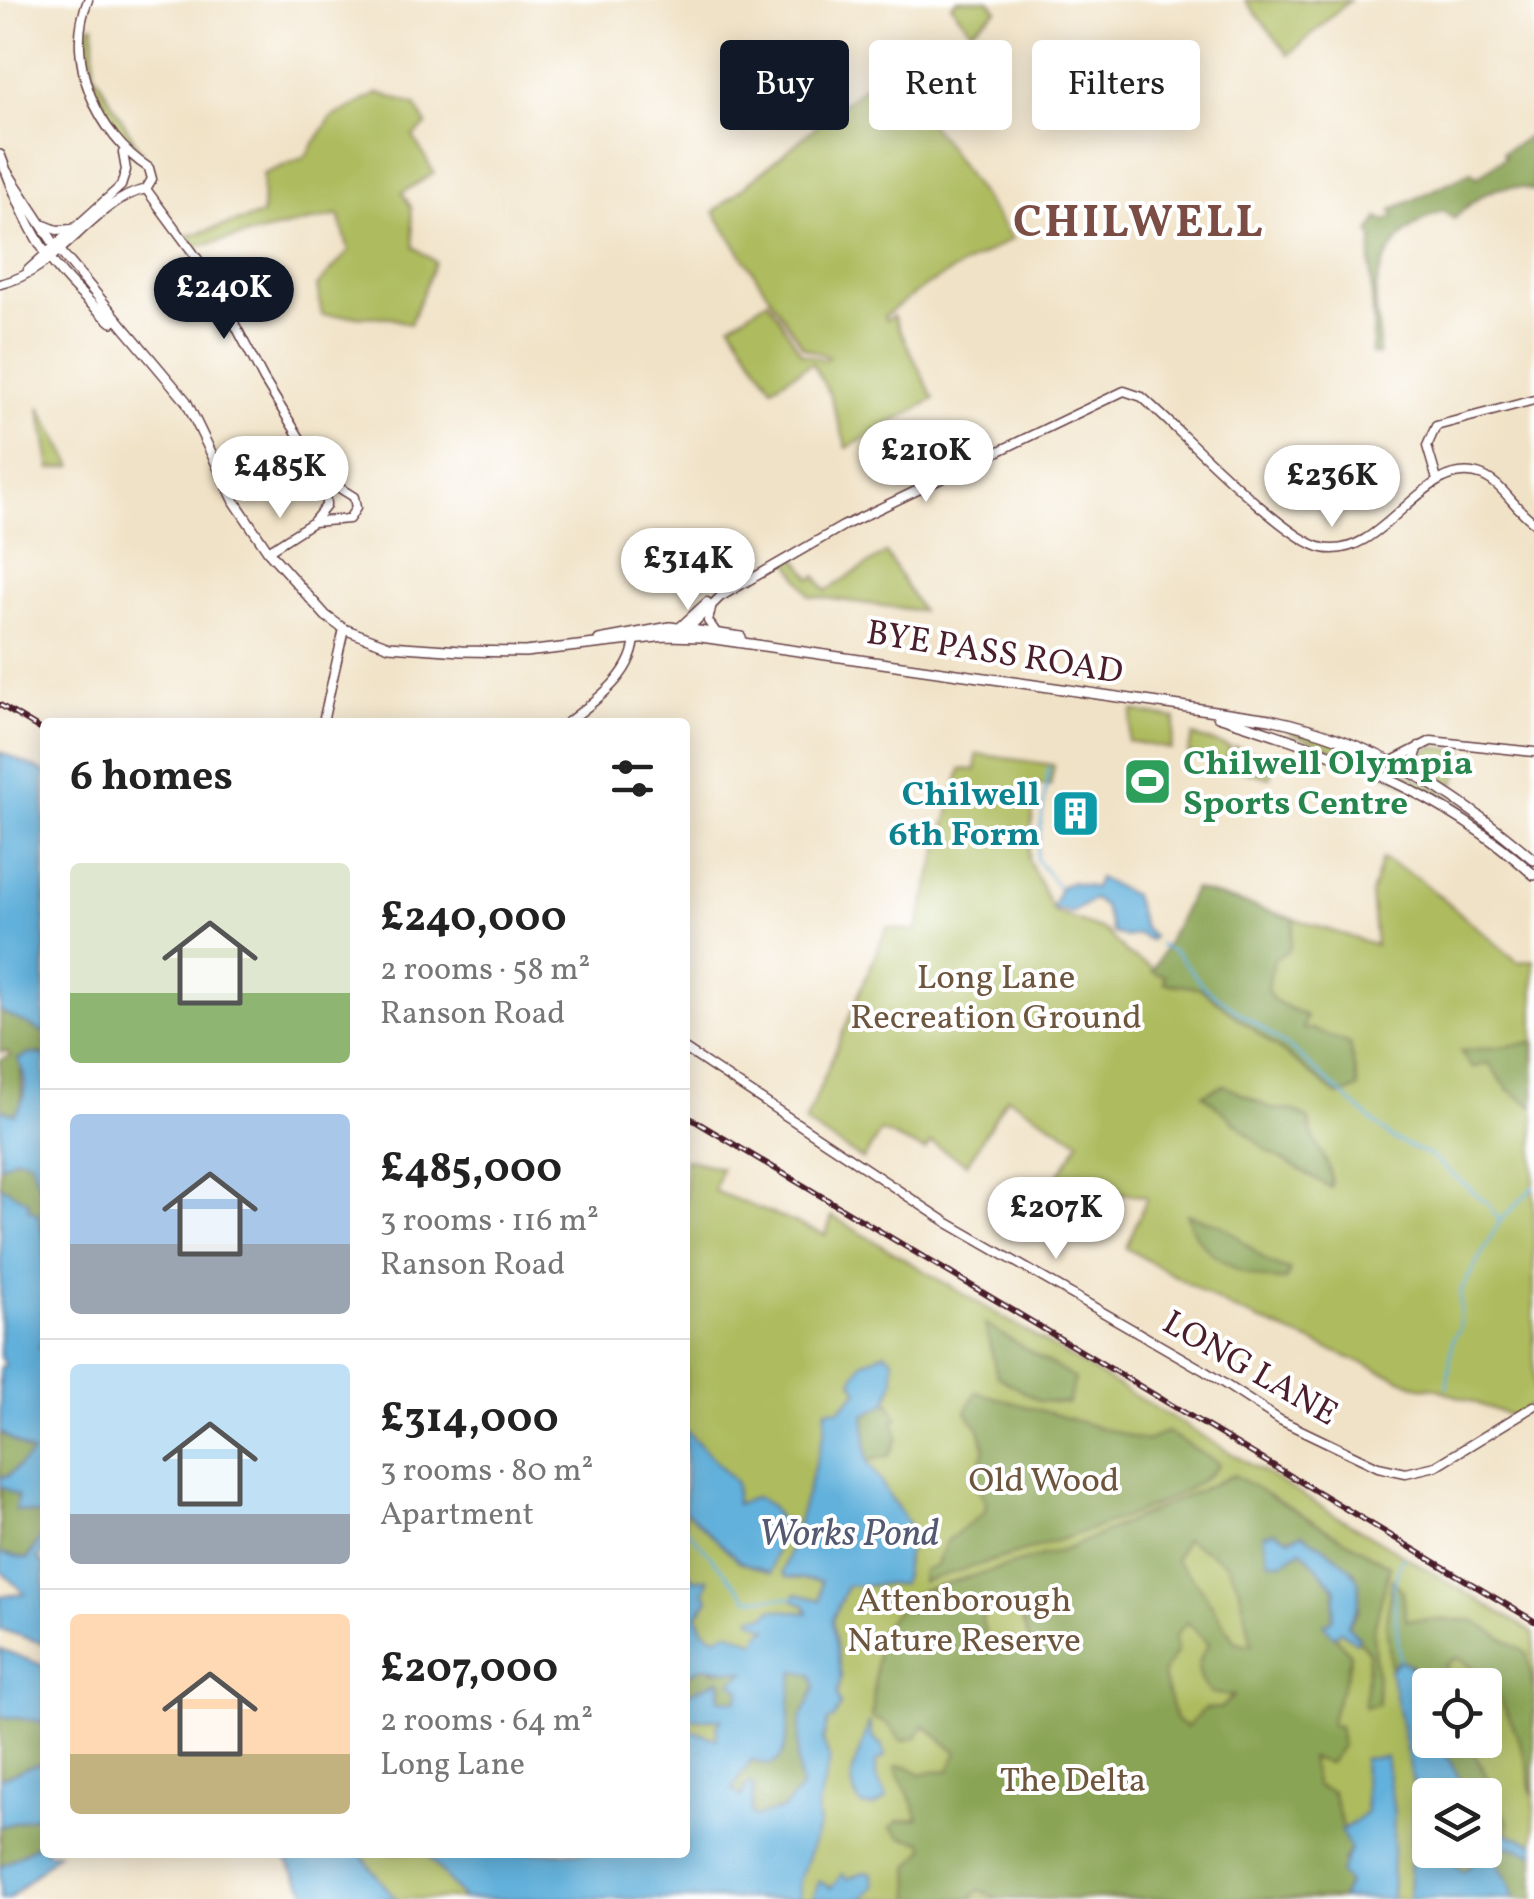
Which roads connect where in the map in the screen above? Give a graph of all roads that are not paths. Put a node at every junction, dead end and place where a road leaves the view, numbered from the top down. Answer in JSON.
{"nodes":[{"id":1,"x":88,"y":0,"type":"edge"},
{"id":2,"x":123,"y":151,"type":"junction"},
{"id":3,"x":0,"y":156,"type":"edge"},
{"id":4,"x":136,"y":163,"type":"junction"},
{"id":5,"x":5,"y":168,"type":"junction"},
{"id":6,"x":126,"y":170,"type":"junction"},
{"id":7,"x":125,"y":181,"type":"junction"},
{"id":8,"x":146,"y":189,"type":"junction"},
{"id":9,"x":135,"y":190,"type":"junction"},
{"id":10,"x":38,"y":222,"type":"junction"},
{"id":11,"x":74,"y":228,"type":"junction"},
{"id":12,"x":57,"y":248,"type":"junction"},
{"id":13,"x":47,"y":257,"type":"junction"},
{"id":14,"x":2,"y":285,"type":"edge"},
{"id":15,"x":130,"y":336,"type":"junction"},
{"id":16,"x":1534,"y":400,"type":"edge"},
{"id":17,"x":325,"y":480,"type":"junction"},
{"id":18,"x":1437,"y":480,"type":"junction"},
{"id":19,"x":338,"y":490,"type":"junction"},
{"id":20,"x":327,"y":502,"type":"junction"},
{"id":21,"x":333,"y":519,"type":"junction"},
{"id":22,"x":312,"y":522,"type":"junction"},
{"id":23,"x":1534,"y":522,"type":"edge"},
{"id":24,"x":268,"y":551,"type":"junction"},
{"id":25,"x":720,"y":597,"type":"junction"},
{"id":26,"x":344,"y":630,"type":"junction"},
{"id":27,"x":683,"y":630,"type":"junction"},
{"id":28,"x":715,"y":631,"type":"junction"},
{"id":29,"x":635,"y":636,"type":"junction"},
{"id":30,"x":783,"y":647,"type":"junction"},
{"id":31,"x":1199,"y":710,"type":"junction"},
{"id":32,"x":323,"y":718,"type":"edge"},
{"id":33,"x":573,"y":718,"type":"edge"},
{"id":34,"x":1419,"y":746,"type":"junction"},
{"id":35,"x":1534,"y":752,"type":"edge"},
{"id":36,"x":1394,"y":760,"type":"junction"},
{"id":37,"x":1417,"y":773,"type":"junction"},
{"id":38,"x":1534,"y":860,"type":"edge"},
{"id":39,"x":1534,"y":876,"type":"edge"},
{"id":40,"x":690,"y":1052,"type":"edge"},
{"id":41,"x":1534,"y":1406,"type":"edge"}],
"edges":[{"from":1,"to":2,"type":"street"},
{"from":2,"to":4,"type":"street"},
{"from":2,"to":6,"type":"street"},
{"from":3,"to":5,"type":"main road"},
{"from":4,"to":6,"type":"street"},
{"from":4,"to":8,"type":"street"},
{"from":5,"to":10,"type":"main road"},
{"from":5,"to":13,"type":"main road"},
{"from":6,"to":7,"type":"street"},
{"from":7,"to":9,"type":"street"},
{"from":7,"to":11,"type":"street"},
{"from":8,"to":9,"type":"street"},
{"from":8,"to":17,"type":"street"},
{"from":9,"to":12,"type":"street"},
{"from":10,"to":11,"type":"street"},
{"from":10,"to":12,"type":"main road"},
{"from":11,"to":12,"type":"street"},
{"from":12,"to":13,"type":"street"},
{"from":12,"to":15,"type":"main road"},
{"from":13,"to":14,"type":"street"},
{"from":13,"to":15,"type":"main road"},
{"from":15,"to":24,"type":"main road"},
{"from":16,"to":18,"type":"street"},
{"from":17,"to":19,"type":"street"},
{"from":17,"to":20,"type":"street"},
{"from":18,"to":23,"type":"street"},
{"from":18,"to":25,"type":"street"},
{"from":19,"to":20,"type":"street"},
{"from":19,"to":21,"type":"street"},
{"from":20,"to":21,"type":"street"},
{"from":20,"to":22,"type":"street"},
{"from":21,"to":22,"type":"street"},
{"from":22,"to":24,"type":"street"},
{"from":24,"to":26,"type":"main road"},
{"from":25,"to":27,"type":"street"},
{"from":25,"to":28,"type":"street"},
{"from":26,"to":29,"type":"main road","name":"BYE PASS ROAD"},
{"from":26,"to":32,"type":"street"},
{"from":27,"to":28,"type":"main road","name":"BYE PASS ROAD"},
{"from":27,"to":29,"type":"main road","name":"BYE PASS ROAD"},
{"from":27,"to":30,"type":"main road","name":"BYE PASS ROAD"},
{"from":28,"to":30,"type":"main road","name":"BYE PASS ROAD"},
{"from":29,"to":33,"type":"street"},
{"from":30,"to":31,"type":"main road","name":"BYE PASS ROAD"},
{"from":31,"to":36,"type":"main road","name":"BYE PASS ROAD"},
{"from":31,"to":39,"type":"main road","name":"BYE PASS ROAD"},
{"from":34,"to":35,"type":"street"},
{"from":34,"to":36,"type":"street"},
{"from":34,"to":37,"type":"street"},
{"from":36,"to":37,"type":"main road","name":"BYE PASS ROAD"},
{"from":37,"to":38,"type":"main road","name":"BYE PASS ROAD"},
{"from":40,"to":41,"type":"street","name":"LONG LANE"}]}
